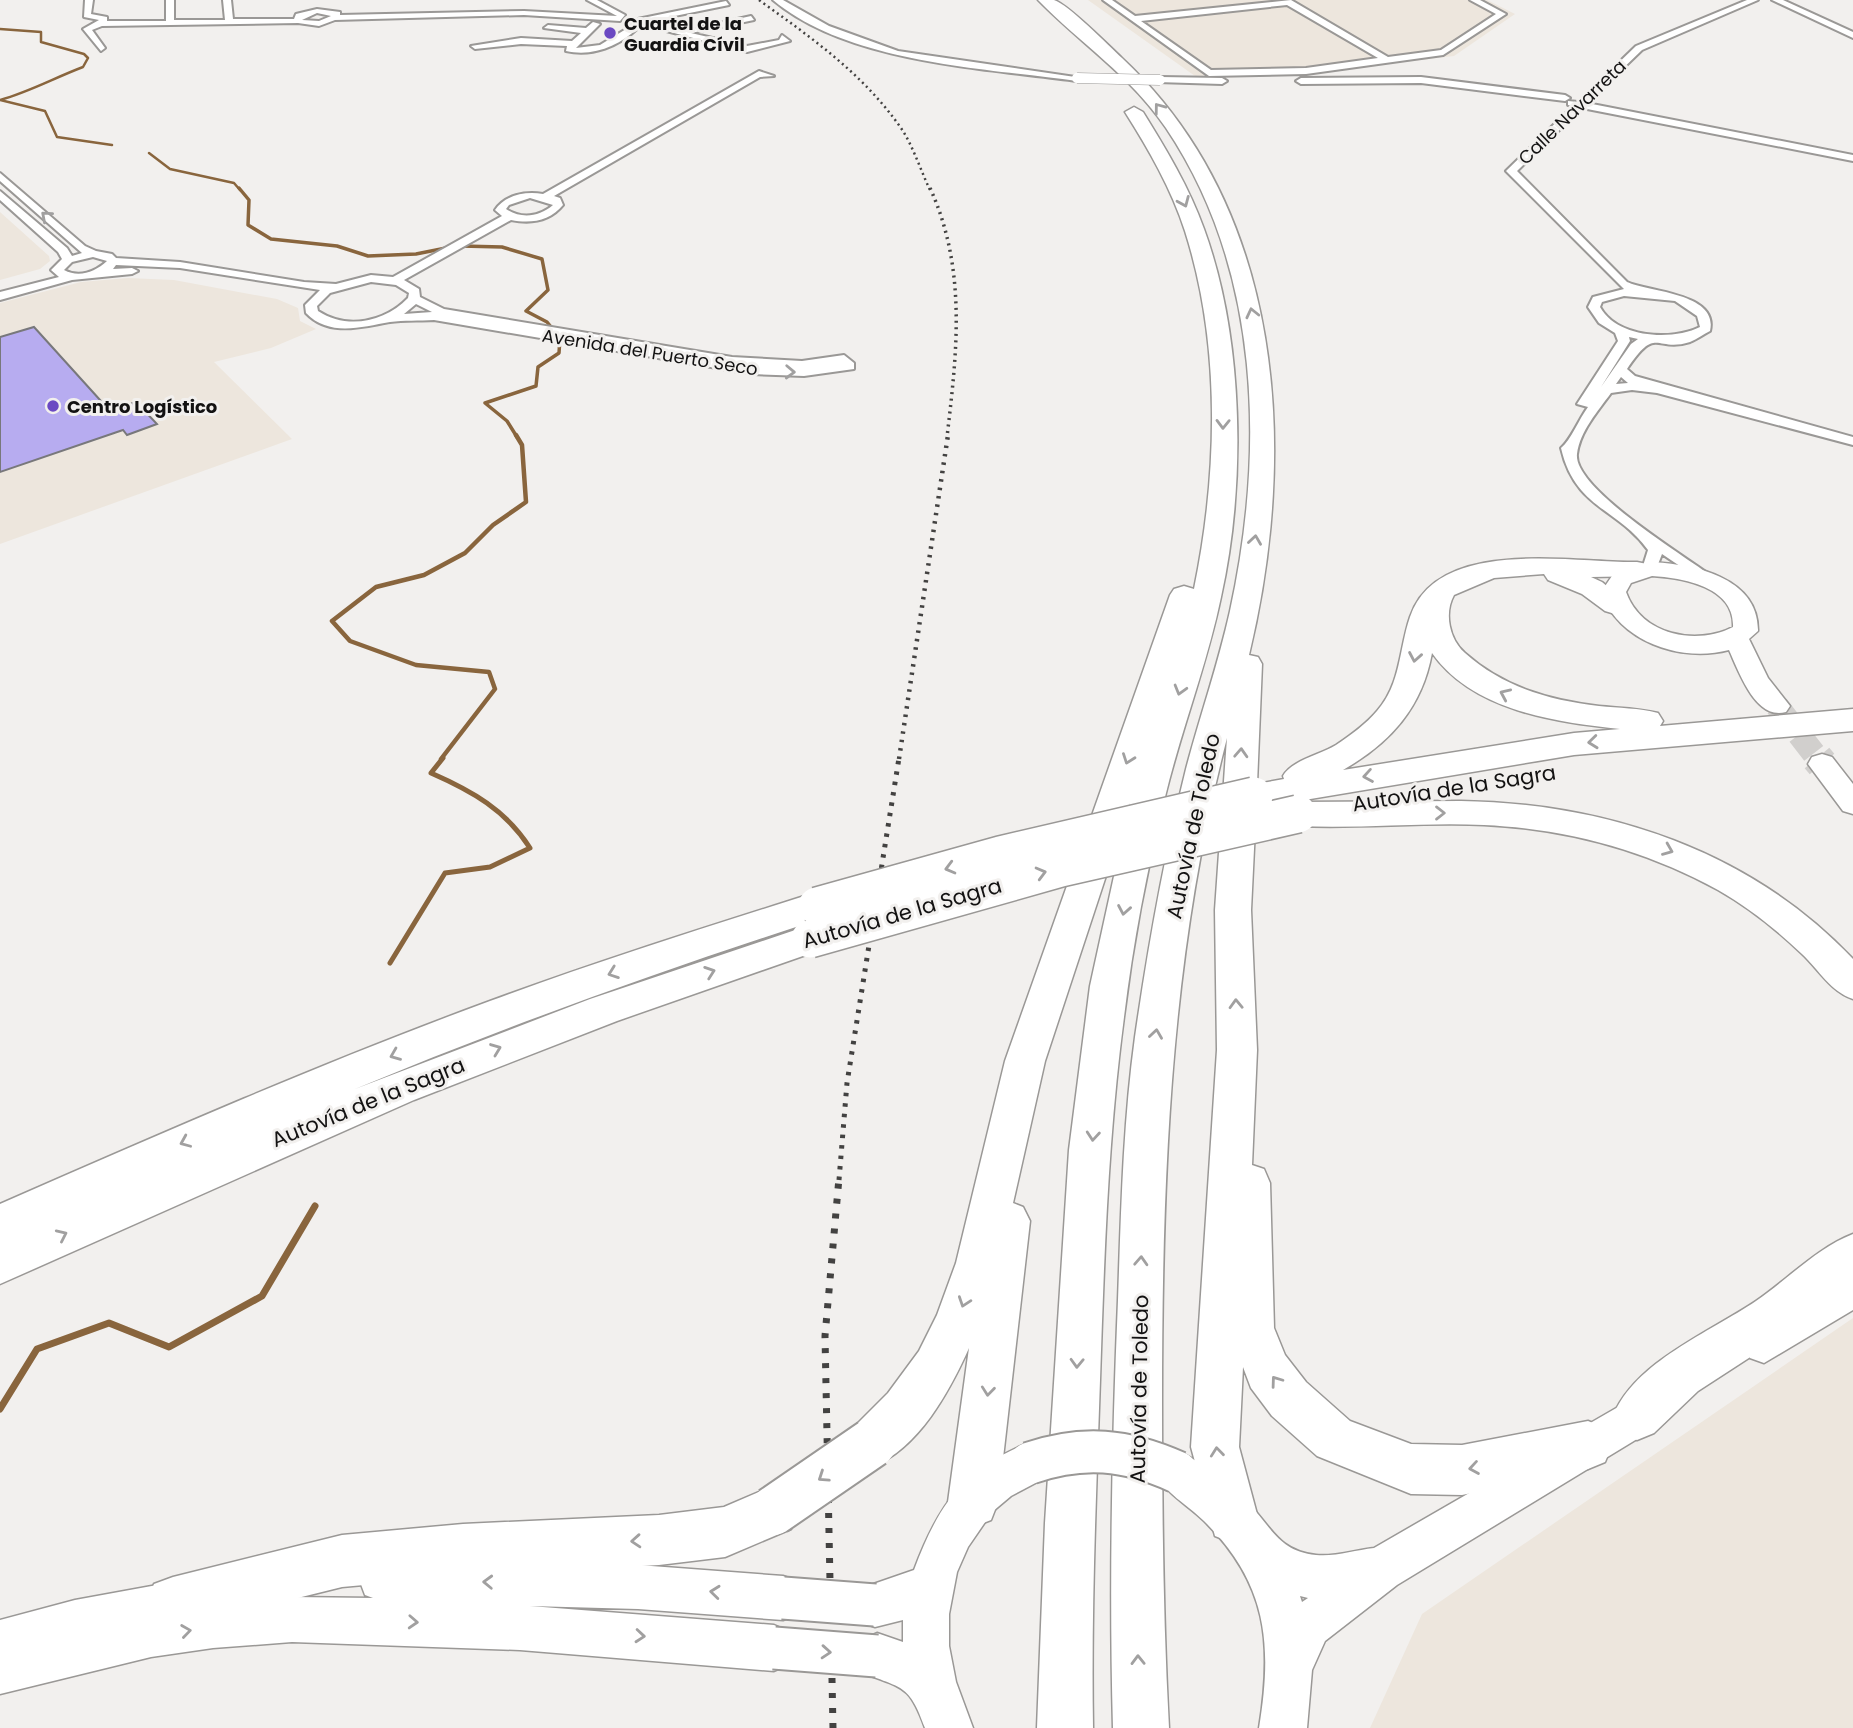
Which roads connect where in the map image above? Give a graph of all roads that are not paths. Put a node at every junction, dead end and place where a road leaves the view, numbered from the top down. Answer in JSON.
{"nodes":[{"id":1,"x":89,"y":0,"type":"edge"},
{"id":2,"x":170,"y":0,"type":"edge"},
{"id":3,"x":228,"y":0,"type":"edge"},
{"id":4,"x":591,"y":0,"type":"edge"},
{"id":5,"x":776,"y":0,"type":"edge"},
{"id":6,"x":1107,"y":0,"type":"edge"},
{"id":7,"x":1474,"y":0,"type":"edge"},
{"id":8,"x":1741,"y":0,"type":"edge"},
{"id":9,"x":1754,"y":0,"type":"edge"},
{"id":10,"x":1776,"y":0,"type":"edge"},
{"id":11,"x":1785,"y":0,"type":"edge"},
{"id":12,"x":1287,"y":1,"type":"edge"},
{"id":13,"x":723,"y":2,"type":"edge"},
{"id":14,"x":1037,"y":3,"type":"edge"},
{"id":15,"x":305,"y":13,"type":"junction"},
{"id":16,"x":364,"y":14,"type":"joint"},
{"id":17,"x":336,"y":18,"type":"junction"},
{"id":18,"x":1134,"y":19,"type":"junction"},
{"id":19,"x":229,"y":20,"type":"junction"},
{"id":20,"x":170,"y":21,"type":"junction"},
{"id":21,"x":103,"y":22,"type":"junction"},
{"id":22,"x":625,"y":23,"type":"junction"},
{"id":23,"x":596,"y":24,"type":"dead end"},
{"id":24,"x":548,"y":28,"type":"dead end"},
{"id":25,"x":588,"y":31,"type":"junction"},
{"id":26,"x":682,"y":32,"type":"junction"},
{"id":27,"x":1853,"y":33,"type":"edge"},
{"id":28,"x":672,"y":36,"type":"junction"},
{"id":29,"x":575,"y":44,"type":"junction"},
{"id":30,"x":727,"y":44,"type":"junction"},
{"id":31,"x":475,"y":46,"type":"dead end"},
{"id":32,"x":101,"y":48,"type":"dead end"},
{"id":33,"x":717,"y":48,"type":"junction"},
{"id":34,"x":743,"y":48,"type":"junction"},
{"id":35,"x":1387,"y":60,"type":"junction"},
{"id":36,"x":764,"y":75,"type":"dead end"},
{"id":37,"x":1574,"y":101,"type":"junction"},
{"id":38,"x":1853,"y":152,"type":"edge"},
{"id":39,"x":1853,"y":158,"type":"edge"},
{"id":40,"x":0,"y":176,"type":"edge"},
{"id":41,"x":0,"y":194,"type":"edge"},
{"id":42,"x":551,"y":198,"type":"junction"},
{"id":43,"x":513,"y":217,"type":"junction"},
{"id":44,"x":93,"y":254,"type":"junction"},
{"id":45,"x":113,"y":261,"type":"junction"},
{"id":46,"x":63,"y":263,"type":"junction"},
{"id":47,"x":98,"y":272,"type":"junction"},
{"id":48,"x":71,"y":277,"type":"junction"},
{"id":49,"x":399,"y":282,"type":"junction"},
{"id":50,"x":337,"y":286,"type":"junction"},
{"id":51,"x":0,"y":288,"type":"edge"},
{"id":52,"x":1637,"y":290,"type":"junction"},
{"id":53,"x":1615,"y":292,"type":"junction"},
{"id":54,"x":0,"y":296,"type":"edge"},
{"id":55,"x":414,"y":299,"type":"junction"},
{"id":56,"x":311,"y":305,"type":"junction"},
{"id":57,"x":384,"y":319,"type":"junction"},
{"id":58,"x":1621,"y":331,"type":"junction"},
{"id":59,"x":1649,"y":338,"type":"junction"},
{"id":60,"x":1621,"y":370,"type":"junction"},
{"id":61,"x":1608,"y":389,"type":"junction"},
{"id":62,"x":1658,"y":389,"type":"junction"},
{"id":63,"x":1853,"y":441,"type":"edge"},
{"id":64,"x":1569,"y":458,"type":"junction"},
{"id":65,"x":1222,"y":480,"type":"junction"},
{"id":66,"x":1643,"y":532,"type":"junction"},
{"id":67,"x":1516,"y":566,"type":"junction"},
{"id":68,"x":1644,"y":570,"type":"junction"},
{"id":69,"x":1705,"y":578,"type":"junction"},
{"id":70,"x":1439,"y":595,"type":"junction"},
{"id":71,"x":1615,"y":605,"type":"junction"},
{"id":72,"x":1246,"y":607,"type":"junction"},
{"id":73,"x":1736,"y":639,"type":"junction"},
{"id":74,"x":1694,"y":646,"type":"junction"},
{"id":75,"x":1756,"y":682,"type":"junction"},
{"id":76,"x":1777,"y":706,"type":"tunnel mouth"},
{"id":77,"x":1853,"y":720,"type":"edge"},
{"id":78,"x":1734,"y":729,"type":"junction"},
{"id":79,"x":1853,"y":743,"type":"edge"},
{"id":80,"x":1822,"y":764,"type":"tunnel mouth"},
{"id":81,"x":1294,"y":794,"type":"junction"},
{"id":82,"x":1853,"y":804,"type":"edge"},
{"id":83,"x":814,"y":923,"type":"junction"},
{"id":84,"x":1853,"y":984,"type":"edge"},
{"id":85,"x":1046,"y":1000,"type":"junction"},
{"id":86,"x":1237,"y":1051,"type":"junction"},
{"id":87,"x":0,"y":1225,"type":"edge"},
{"id":88,"x":1853,"y":1255,"type":"edge"},
{"id":89,"x":0,"y":1263,"type":"edge"},
{"id":90,"x":1853,"y":1289,"type":"edge"},
{"id":91,"x":1637,"y":1416,"type":"junction"},
{"id":92,"x":1588,"y":1446,"type":"junction"},
{"id":93,"x":973,"y":1502,"type":"junction"},
{"id":94,"x":1233,"y":1518,"type":"junction"},
{"id":95,"x":1264,"y":1556,"type":"junction"},
{"id":96,"x":1381,"y":1569,"type":"junction"},
{"id":97,"x":934,"y":1583,"type":"junction"},
{"id":98,"x":173,"y":1604,"type":"junction"},
{"id":99,"x":0,"y":1643,"type":"edge"},
{"id":100,"x":1292,"y":1663,"type":"junction"},
{"id":101,"x":0,"y":1671,"type":"edge"},
{"id":102,"x":933,"y":1685,"type":"junction"},
{"id":103,"x":949,"y":1728,"type":"edge"},
{"id":104,"x":1065,"y":1728,"type":"edge"},
{"id":105,"x":1141,"y":1728,"type":"edge"},
{"id":106,"x":1283,"y":1728,"type":"edge"}],
"edges":[{"from":1,"to":21,"type":"street"},
{"from":2,"to":20,"type":"street"},
{"from":3,"to":19,"type":"street"},
{"from":4,"to":22,"type":"street"},
{"from":5,"to":37,"type":"street","bridge":true},
{"from":6,"to":18,"type":"street"},
{"from":7,"to":35,"type":"street"},
{"from":8,"to":37,"type":"street","name":"Calle Navarreta"},
{"from":9,"to":37,"type":"street","name":"Calle Navarreta"},
{"from":10,"to":27,"type":"street"},
{"from":11,"to":27,"type":"street"},
{"from":12,"to":18,"type":"street"},
{"from":12,"to":35,"type":"street"},
{"from":13,"to":22,"type":"street"},
{"from":13,"to":26,"type":"street"},
{"from":14,"to":65,"type":"highway","name":"Autovía de Toledo","one_way":true},
{"from":72,"to":14,"type":"highway","name":"Autovía de Toledo","one_way":true},
{"from":15,"to":17,"type":"street"},
{"from":15,"to":17,"type":"street"},
{"from":15,"to":19,"type":"street"},
{"from":16,"to":17,"type":"street"},
{"from":16,"to":22,"type":"street"},
{"from":18,"to":35,"type":"street"},
{"from":19,"to":20,"type":"street"},
{"from":20,"to":21,"type":"street"},
{"from":21,"to":32,"type":"street"},
{"from":22,"to":26,"type":"street"},
{"from":22,"to":28,"type":"street"},
{"from":22,"to":29,"type":"street"},
{"from":23,"to":25,"type":"street"},
{"from":24,"to":25,"type":"street"},
{"from":25,"to":29,"type":"street"},
{"from":26,"to":28,"type":"street"},
{"from":26,"to":30,"type":"street"},
{"from":28,"to":33,"type":"street"},
{"from":29,"to":31,"type":"street"},
{"from":30,"to":33,"type":"street"},
{"from":30,"to":34,"type":"street"},
{"from":30,"to":34,"type":"street"},
{"from":33,"to":34,"type":"street"},
{"from":36,"to":42,"type":"street"},
{"from":37,"to":38,"type":"street"},
{"from":37,"to":39,"type":"street"},
{"from":37,"to":52,"type":"street","name":"Calle Navarreta"},
{"from":37,"to":53,"type":"street","name":"Calle Navarreta"},
{"from":44,"to":40,"type":"street","one_way":true},
{"from":41,"to":46,"type":"street"},
{"from":42,"to":43,"type":"street"},
{"from":42,"to":43,"type":"street"},
{"from":43,"to":49,"type":"street"},
{"from":44,"to":45,"type":"street"},
{"from":44,"to":46,"type":"street"},
{"from":45,"to":47,"type":"street","name":"Avenida del Puerto Seco"},
{"from":45,"to":50,"type":"street"},
{"from":46,"to":48,"type":"street"},
{"from":46,"to":51,"type":"street"},
{"from":47,"to":48,"type":"street","name":"Avenida del Puerto Seco"},
{"from":47,"to":56,"type":"street","name":"Avenida del Puerto Seco"},
{"from":48,"to":54,"type":"street","name":"Avenida del Puerto Seco"},
{"from":49,"to":50,"type":"street"},
{"from":49,"to":55,"type":"street"},
{"from":50,"to":56,"type":"street"},
{"from":52,"to":53,"type":"street"},
{"from":52,"to":59,"type":"street"},
{"from":53,"to":58,"type":"street"},
{"from":55,"to":57,"type":"street","name":"Avenida del Puerto Seco"},
{"from":57,"to":55,"type":"street","name":"Avenida del Puerto Seco","one_way":true},
{"from":56,"to":57,"type":"street","name":"Avenida del Puerto Seco"},
{"from":58,"to":59,"type":"street"},
{"from":58,"to":64,"type":"street"},
{"from":59,"to":60,"type":"street"},
{"from":60,"to":61,"type":"street"},
{"from":60,"to":62,"type":"street"},
{"from":61,"to":62,"type":"street"},
{"from":61,"to":64,"type":"street"},
{"from":62,"to":63,"type":"street"},
{"from":64,"to":66,"type":"street"},
{"from":65,"to":85,"type":"highway","one_way":true},
{"from":65,"to":104,"type":"highway","name":"Autovía de Toledo","one_way":true},
{"from":66,"to":68,"type":"street"},
{"from":66,"to":69,"type":"street"},
{"from":67,"to":68,"type":"highway"},
{"from":67,"to":70,"type":"highway"},
{"from":67,"to":71,"type":"highway"},
{"from":68,"to":69,"type":"main road"},
{"from":68,"to":71,"type":"main road"},
{"from":69,"to":73,"type":"main road"},
{"from":78,"to":70,"type":"highway","one_way":true},
{"from":70,"to":81,"type":"highway","one_way":true},
{"from":71,"to":74,"type":"main road"},
{"from":86,"to":72,"type":"highway","one_way":true},
{"from":105,"to":72,"type":"highway","name":"Autovía de Toledo","one_way":true},
{"from":73,"to":74,"type":"main road"},
{"from":73,"to":75,"type":"main road"},
{"from":74,"to":75,"type":"main road"},
{"from":75,"to":76,"type":"main road"},
{"from":77,"to":78,"type":"highway","name":"Autovía de la Sagra"},
{"from":78,"to":81,"type":"highway","name":"Autovía de la Sagra","one_way":true},
{"from":79,"to":81,"type":"highway","name":"Autovía de la Sagra"},
{"from":80,"to":82,"type":"main road"},
{"from":83,"to":81,"type":"highway","name":"Autovía de la Sagra","one_way":true,"bridge":true},
{"from":81,"to":83,"type":"highway","name":"Autovía de la Sagra","one_way":true,"bridge":true},
{"from":81,"to":84,"type":"highway","one_way":true},
{"from":83,"to":87,"type":"highway","name":"Autovía de la Sagra","one_way":true},
{"from":89,"to":83,"type":"highway","name":"Autovía de la Sagra","one_way":true},
{"from":85,"to":93,"type":"highway","one_way":true},
{"from":85,"to":98,"type":"highway","one_way":true,"bridge":true},
{"from":92,"to":86,"type":"highway","one_way":true},
{"from":94,"to":86,"type":"highway","one_way":true},
{"from":88,"to":91,"type":"highway"},
{"from":90,"to":91,"type":"main road"},
{"from":91,"to":92,"type":"main road"},
{"from":92,"to":96,"type":"main road"},
{"from":93,"to":94,"type":"main road","bridge":true},
{"from":93,"to":97,"type":"main road"},
{"from":94,"to":95,"type":"main road"},
{"from":95,"to":96,"type":"main road"},
{"from":95,"to":100,"type":"main road"},
{"from":96,"to":100,"type":"main road"},
{"from":97,"to":98,"type":"main road","one_way":true,"bridge":true},
{"from":97,"to":102,"type":"main road"},
{"from":98,"to":99,"type":"main road"},
{"from":100,"to":106,"type":"main road"},
{"from":101,"to":102,"type":"main road","one_way":true,"bridge":true},
{"from":102,"to":103,"type":"main road"}]}
